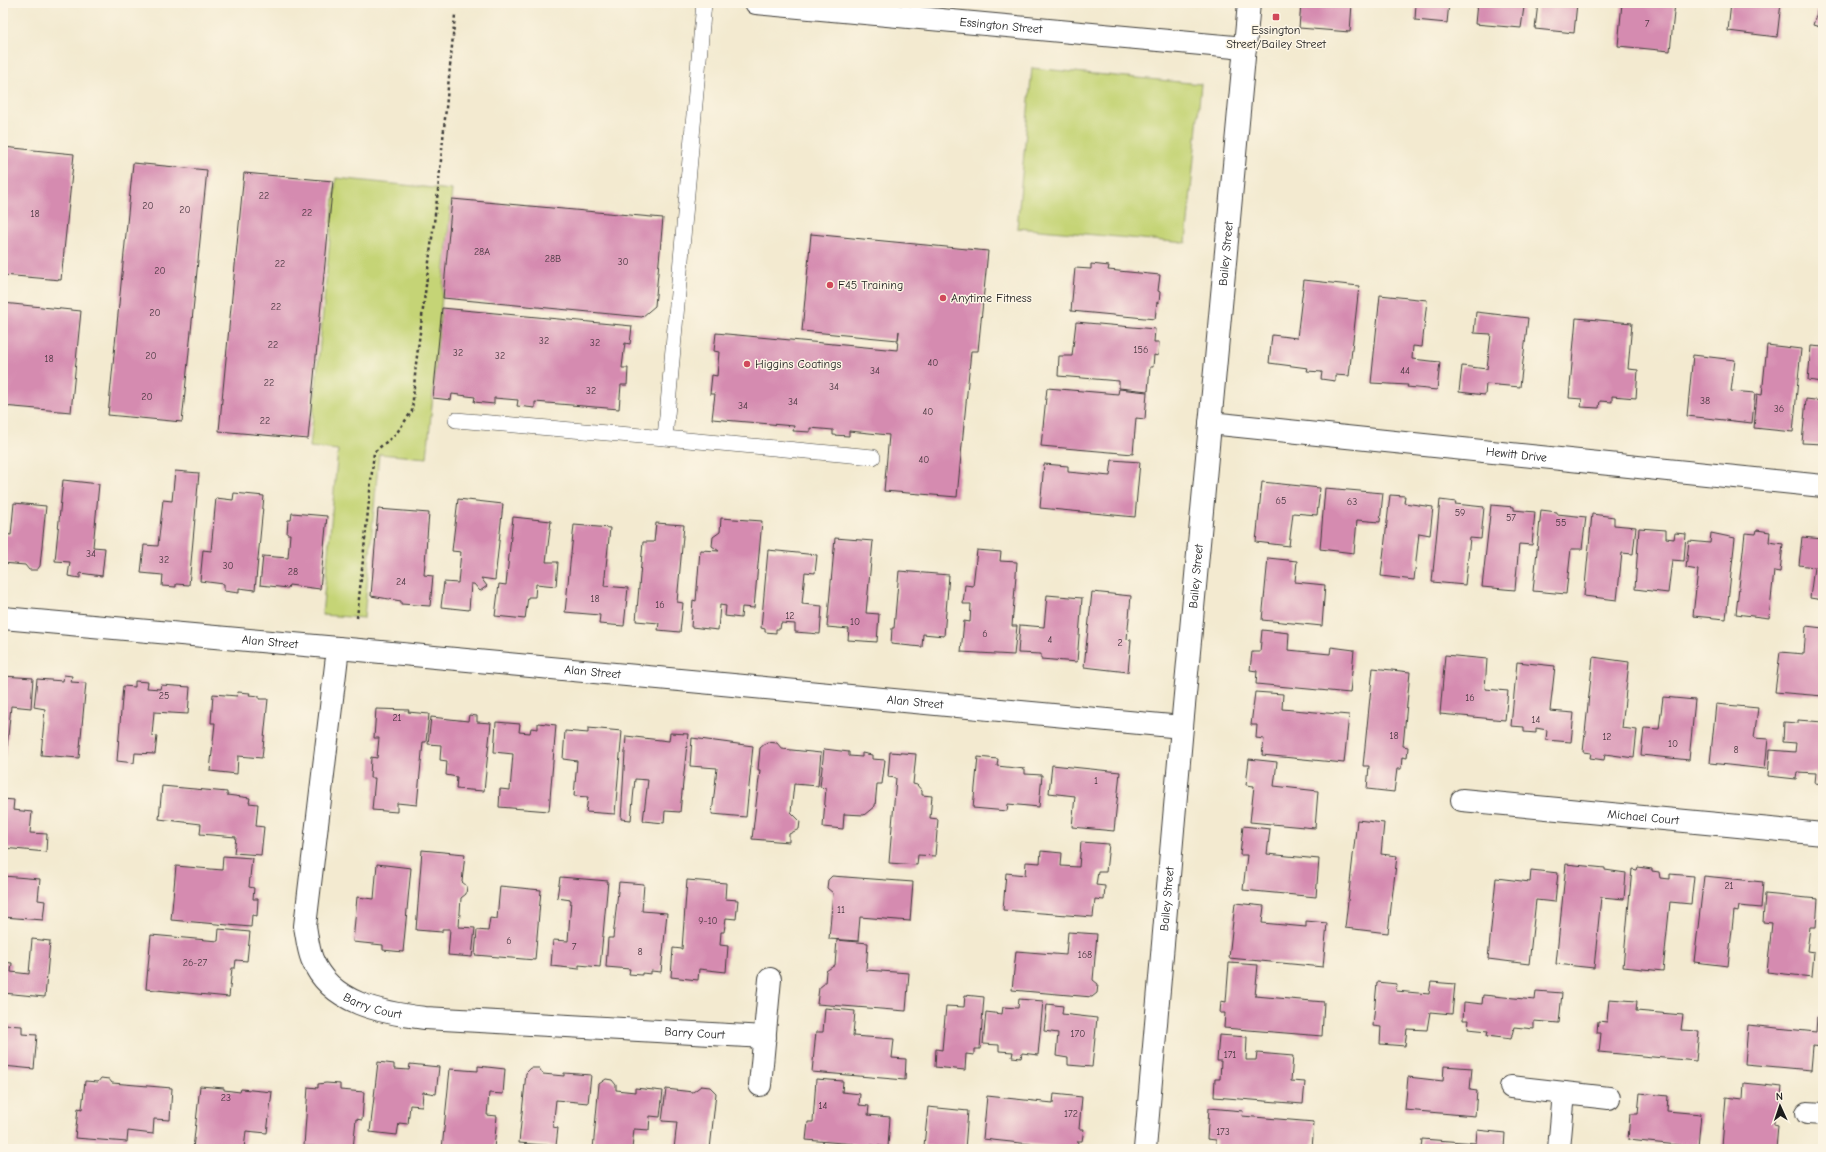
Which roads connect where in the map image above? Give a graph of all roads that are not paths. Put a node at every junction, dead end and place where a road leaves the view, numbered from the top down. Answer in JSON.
{"nodes":[{"id":1,"x":704,"y":3,"type":"edge"},
{"id":2,"x":756,"y":3,"type":"edge"},
{"id":3,"x":1249,"y":3,"type":"edge"},
{"id":4,"x":838,"y":7,"type":"edge"},
{"id":5,"x":1245,"y":48,"type":"junction"},
{"id":6,"x":456,"y":420,"type":"dead end"},
{"id":7,"x":1210,"y":423,"type":"junction"},
{"id":8,"x":665,"y":438,"type":"junction"},
{"id":9,"x":873,"y":457,"type":"dead end"},
{"id":10,"x":1823,"y":486,"type":"edge"},
{"id":11,"x":3,"y":618,"type":"edge"},
{"id":12,"x":338,"y":648,"type":"junction"},
{"id":13,"x":1182,"y":728,"type":"junction"},
{"id":14,"x":1462,"y":800,"type":"dead end"},
{"id":15,"x":1823,"y":834,"type":"edge"},
{"id":16,"x":770,"y":979,"type":"dead end"},
{"id":17,"x":765,"y":1037,"type":"junction"},
{"id":18,"x":760,"y":1085,"type":"dead end"},
{"id":19,"x":1511,"y":1087,"type":"dead end"},
{"id":20,"x":1564,"y":1093,"type":"junction"},
{"id":21,"x":1609,"y":1098,"type":"dead end"},
{"id":22,"x":1146,"y":1149,"type":"edge"},
{"id":23,"x":1559,"y":1149,"type":"edge"}],
"edges":[{"from":1,"to":8,"type":"lane"},
{"from":2,"to":4,"type":"street","name":"Essington Street"},
{"from":3,"to":5,"type":"street","name":"Bailey Street"},
{"from":4,"to":5,"type":"street","name":"Essington Street"},
{"from":5,"to":7,"type":"street","name":"Bailey Street"},
{"from":6,"to":8,"type":"lane"},
{"from":7,"to":10,"type":"street","name":"Hewitt Drive"},
{"from":7,"to":13,"type":"street","name":"Bailey Street"},
{"from":8,"to":9,"type":"lane"},
{"from":11,"to":12,"type":"street","name":"Alan Street"},
{"from":12,"to":13,"type":"street","name":"Alan Street"},
{"from":12,"to":17,"type":"street","name":"Barry Court"},
{"from":13,"to":22,"type":"street","name":"Bailey Street"},
{"from":14,"to":15,"type":"street","name":"Michael Court"},
{"from":16,"to":17,"type":"street"},
{"from":17,"to":18,"type":"street"},
{"from":19,"to":20,"type":"street"},
{"from":20,"to":21,"type":"street"},
{"from":20,"to":23,"type":"street"}]}
